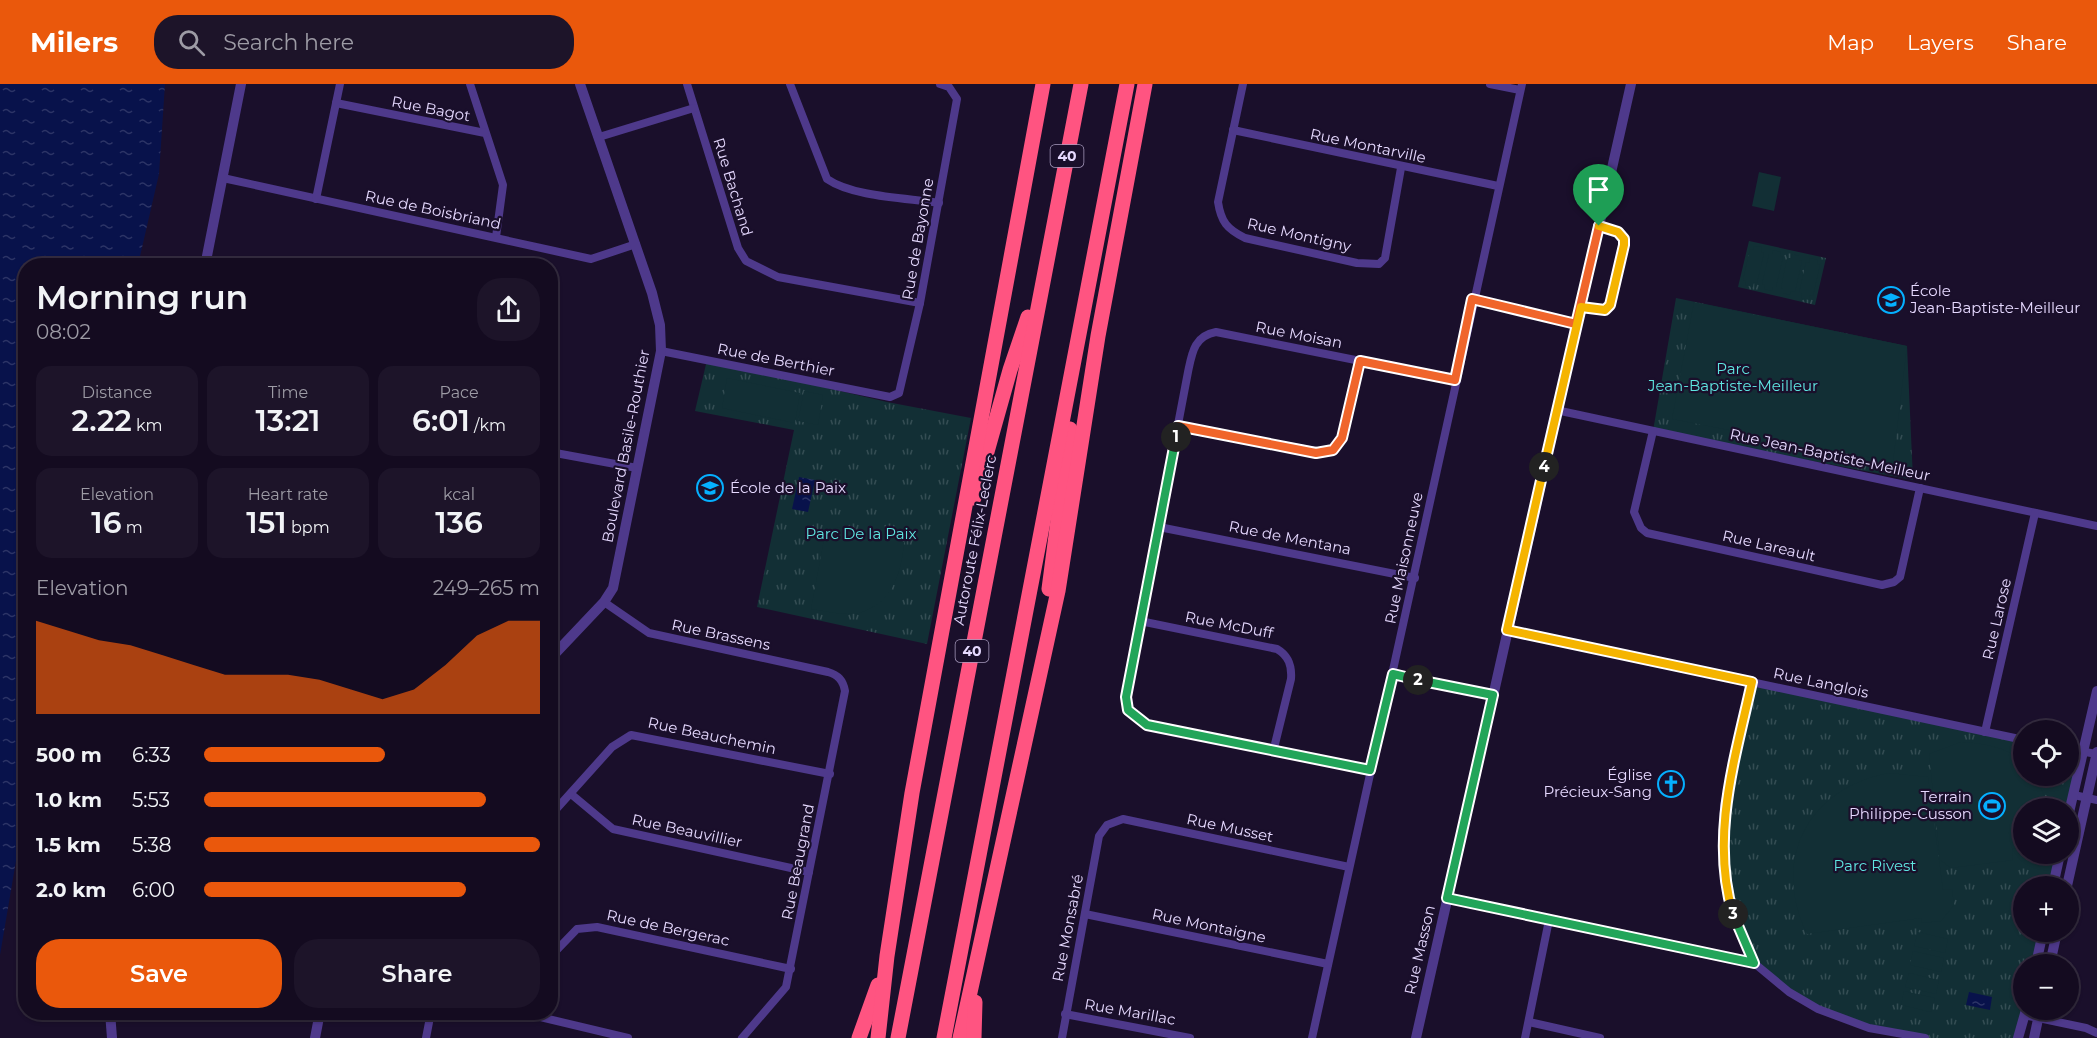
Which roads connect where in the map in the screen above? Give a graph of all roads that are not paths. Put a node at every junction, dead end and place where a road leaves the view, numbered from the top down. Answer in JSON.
{"nodes":[{"id":1,"x":241,"y":84,"type":"edge"},
{"id":2,"x":340,"y":84,"type":"edge"},
{"id":3,"x":470,"y":84,"type":"edge"},
{"id":4,"x":580,"y":84,"type":"edge"},
{"id":5,"x":687,"y":84,"type":"edge"},
{"id":6,"x":790,"y":84,"type":"edge"},
{"id":7,"x":940,"y":84,"type":"edge"},
{"id":8,"x":1043,"y":84,"type":"edge"},
{"id":9,"x":1082,"y":84,"type":"edge"},
{"id":10,"x":1127,"y":84,"type":"edge"},
{"id":11,"x":1145,"y":84,"type":"edge"},
{"id":12,"x":1243,"y":84,"type":"edge"},
{"id":13,"x":1490,"y":84,"type":"edge"},
{"id":14,"x":1631,"y":84,"type":"edge"},
{"id":15,"x":1521,"y":87,"type":"edge"},
{"id":16,"x":336,"y":103,"type":"junction"},
{"id":17,"x":694,"y":108,"type":"junction"},
{"id":18,"x":1233,"y":130,"type":"junction"},
{"id":19,"x":485,"y":133,"type":"junction"},
{"id":20,"x":598,"y":137,"type":"junction"},
{"id":21,"x":1401,"y":168,"type":"junction"},
{"id":22,"x":223,"y":178,"type":"junction"},
{"id":23,"x":1498,"y":186,"type":"junction"},
{"id":24,"x":316,"y":199,"type":"junction"},
{"id":25,"x":939,"y":203,"type":"junction"},
{"id":26,"x":1599,"y":226,"type":"junction"},
{"id":27,"x":496,"y":237,"type":"junction"},
{"id":28,"x":636,"y":244,"type":"junction"},
{"id":29,"x":207,"y":258,"type":"edge"},
{"id":30,"x":1047,"y":263,"type":"junction"},
{"id":31,"x":1472,"y":299,"type":"junction"},
{"id":32,"x":920,"y":303,"type":"junction"},
{"id":33,"x":1581,"y":307,"type":"junction"},
{"id":34,"x":1576,"y":324,"type":"junction"},
{"id":35,"x":1080,"y":327,"type":"junction"},
{"id":36,"x":661,"y":351,"type":"junction"},
{"id":37,"x":1360,"y":361,"type":"junction"},
{"id":38,"x":1455,"y":380,"type":"junction"},
{"id":39,"x":885,"y":396,"type":"joint"},
{"id":40,"x":1556,"y":410,"type":"junction"},
{"id":41,"x":1178,"y":426,"type":"junction"},
{"id":42,"x":1653,"y":431,"type":"junction"},
{"id":43,"x":558,"y":453,"type":"edge"},
{"id":44,"x":638,"y":468,"type":"junction"},
{"id":45,"x":1920,"y":488,"type":"junction"},
{"id":46,"x":2035,"y":513,"type":"junction"},
{"id":47,"x":2097,"y":526,"type":"edge"},
{"id":48,"x":1159,"y":527,"type":"junction"},
{"id":49,"x":958,"y":551,"type":"junction"},
{"id":50,"x":1415,"y":578,"type":"junction"},
{"id":51,"x":604,"y":602,"type":"junction"},
{"id":52,"x":1140,"y":621,"type":"junction"},
{"id":53,"x":1507,"y":630,"type":"junction"},
{"id":54,"x":558,"y":651,"type":"edge"},
{"id":55,"x":1038,"y":672,"type":"junction"},
{"id":56,"x":1393,"y":674,"type":"junction"},
{"id":57,"x":839,"y":677,"type":"joint"},
{"id":58,"x":1752,"y":682,"type":"junction"},
{"id":59,"x":2097,"y":691,"type":"edge"},
{"id":60,"x":1493,"y":695,"type":"junction"},
{"id":61,"x":1985,"y":732,"type":"junction"},
{"id":62,"x":2013,"y":738,"type":"edge"},
{"id":63,"x":1275,"y":748,"type":"junction"},
{"id":64,"x":2079,"y":751,"type":"edge"},
{"id":65,"x":2083,"y":752,"type":"junction"},
{"id":66,"x":2097,"y":753,"type":"edge"},
{"id":67,"x":1370,"y":770,"type":"junction"},
{"id":68,"x":830,"y":774,"type":"junction"},
{"id":69,"x":571,"y":794,"type":"junction"},
{"id":70,"x":2074,"y":795,"type":"junction"},
{"id":71,"x":2073,"y":798,"type":"edge"},
{"id":72,"x":2092,"y":798,"type":"edge"},
{"id":73,"x":558,"y":808,"type":"edge"},
{"id":74,"x":1107,"y":825,"type":"joint"},
{"id":75,"x":1349,"y":867,"type":"junction"},
{"id":76,"x":809,"y":872,"type":"junction"},
{"id":77,"x":2070,"y":876,"type":"edge"},
{"id":78,"x":1447,"y":898,"type":"junction"},
{"id":79,"x":1085,"y":914,"type":"junction"},
{"id":80,"x":1549,"y":920,"type":"junction"},
{"id":81,"x":558,"y":949,"type":"edge"},
{"id":82,"x":887,"y":956,"type":"junction"},
{"id":83,"x":1754,"y":963,"type":"junction"},
{"id":84,"x":977,"y":964,"type":"junction"},
{"id":85,"x":1328,"y":964,"type":"junction"},
{"id":86,"x":790,"y":969,"type":"junction"},
{"id":87,"x":1065,"y":1014,"type":"junction"},
{"id":88,"x":111,"y":1020,"type":"edge"},
{"id":89,"x":318,"y":1020,"type":"edge"},
{"id":90,"x":429,"y":1020,"type":"edge"},
{"id":91,"x":554,"y":1020,"type":"edge"},
{"id":92,"x":2023,"y":1020,"type":"edge"},
{"id":93,"x":2038,"y":1020,"type":"edge"},
{"id":94,"x":2060,"y":1020,"type":"edge"},
{"id":95,"x":1529,"y":1022,"type":"junction"},
{"id":96,"x":2097,"y":1033,"type":"edge"},
{"id":97,"x":1899,"y":1036,"type":"edge"},
{"id":98,"x":112,"y":1038,"type":"edge"},
{"id":99,"x":315,"y":1038,"type":"edge"},
{"id":100,"x":426,"y":1038,"type":"edge"},
{"id":101,"x":628,"y":1038,"type":"edge"},
{"id":102,"x":742,"y":1038,"type":"edge"},
{"id":103,"x":859,"y":1038,"type":"edge"},
{"id":104,"x":878,"y":1038,"type":"edge"},
{"id":105,"x":898,"y":1038,"type":"edge"},
{"id":106,"x":944,"y":1038,"type":"edge"},
{"id":107,"x":960,"y":1038,"type":"edge"},
{"id":108,"x":974,"y":1038,"type":"edge"},
{"id":109,"x":1062,"y":1038,"type":"edge"},
{"id":110,"x":1190,"y":1038,"type":"edge"},
{"id":111,"x":1312,"y":1038,"type":"edge"},
{"id":112,"x":1416,"y":1038,"type":"edge"},
{"id":113,"x":1525,"y":1038,"type":"edge"},
{"id":114,"x":1600,"y":1038,"type":"edge"},
{"id":115,"x":1926,"y":1038,"type":"edge"},
{"id":116,"x":2018,"y":1038,"type":"edge"},
{"id":117,"x":2034,"y":1038,"type":"edge"}],
"edges":[{"from":1,"to":22,"type":"street"},
{"from":2,"to":16,"type":"street"},
{"from":3,"to":19,"type":"street"},
{"from":4,"to":20,"type":"street","name":"Boulevard Basile-Routhier"},
{"from":5,"to":17,"type":"street","name":"Rue Bachand"},
{"from":6,"to":25,"type":"street"},
{"from":7,"to":25,"type":"street","name":"Rue de Bayonne"},
{"from":8,"to":49,"type":"highway"},
{"from":9,"to":30,"type":"highway","name":"Autoroute Félix-Leclerc","number":"40"},
{"from":10,"to":35,"type":"highway"},
{"from":11,"to":55,"type":"highway"},
{"from":12,"to":18,"type":"street","name":"Rue Montigny"},
{"from":13,"to":15,"type":"street"},
{"from":14,"to":26,"type":"street","name":"Rue Masson"},
{"from":15,"to":23,"type":"street","name":"Rue Maisonneuve"},
{"from":16,"to":19,"type":"street","name":"Rue Bagot"},
{"from":16,"to":24,"type":"street"},
{"from":17,"to":20,"type":"street"},
{"from":17,"to":32,"type":"street","name":"Rue Bachand"},
{"from":18,"to":21,"type":"street","name":"Rue Montarville"},
{"from":18,"to":21,"type":"street","name":"Rue Montigny"},
{"from":19,"to":27,"type":"street"},
{"from":20,"to":28,"type":"street","name":"Boulevard Basile-Routhier"},
{"from":21,"to":23,"type":"street","name":"Rue Montarville"},
{"from":22,"to":24,"type":"street","name":"Rue de Boisbriand"},
{"from":22,"to":29,"type":"street"},
{"from":23,"to":31,"type":"street","name":"Rue Maisonneuve"},
{"from":24,"to":27,"type":"street","name":"Rue de Boisbriand"},
{"from":25,"to":32,"type":"street","name":"Rue de Bayonne"},
{"from":26,"to":33,"type":"street","name":"Rue Masson"},
{"from":26,"to":33,"type":"street"},
{"from":27,"to":28,"type":"street","name":"Rue de Boisbriand"},
{"from":28,"to":36,"type":"street","name":"Boulevard Basile-Routhier"},
{"from":30,"to":49,"type":"highway"},
{"from":30,"to":105,"type":"highway","name":"Autoroute Félix-Leclerc","number":"40"},
{"from":31,"to":34,"type":"street"},
{"from":31,"to":38,"type":"street","name":"Rue Maisonneuve"},
{"from":32,"to":39,"type":"street","name":"Rue de Bayonne"},
{"from":33,"to":34,"type":"street","name":"Rue Masson"},
{"from":34,"to":40,"type":"street","name":"Rue Masson"},
{"from":35,"to":55,"type":"highway"},
{"from":35,"to":106,"type":"highway"},
{"from":36,"to":39,"type":"street","name":"Rue de Berthier"},
{"from":36,"to":44,"type":"street","name":"Boulevard Basile-Routhier"},
{"from":37,"to":38,"type":"street","name":"Rue Moisan"},
{"from":37,"to":41,"type":"street"},
{"from":37,"to":41,"type":"street","name":"Rue Moisan"},
{"from":38,"to":50,"type":"street","name":"Rue Maisonneuve"},
{"from":40,"to":42,"type":"street","name":"Rue Jean-Baptiste-Meilleur"},
{"from":40,"to":53,"type":"street","name":"Rue Masson"},
{"from":41,"to":48,"type":"street"},
{"from":42,"to":45,"type":"street","name":"Rue Jean-Baptiste-Meilleur"},
{"from":42,"to":45,"type":"street","name":"Rue Lareault"},
{"from":43,"to":44,"type":"street"},
{"from":44,"to":51,"type":"street","name":"Boulevard Basile-Routhier"},
{"from":45,"to":46,"type":"street","name":"Rue Jean-Baptiste-Meilleur"},
{"from":46,"to":47,"type":"street","name":"Rue Jean-Baptiste-Meilleur"},
{"from":46,"to":61,"type":"street","name":"Rue Larose"},
{"from":48,"to":50,"type":"street","name":"Rue de Mentana"},
{"from":48,"to":52,"type":"street"},
{"from":49,"to":82,"type":"highway"},
{"from":50,"to":56,"type":"street","name":"Rue Maisonneuve"},
{"from":51,"to":54,"type":"street","name":"Boulevard Basile-Routhier"},
{"from":51,"to":57,"type":"street","name":"Rue Brassens"},
{"from":52,"to":63,"type":"street"},
{"from":52,"to":63,"type":"street","name":"Rue McDuff"},
{"from":53,"to":58,"type":"street","name":"Rue Langlois"},
{"from":53,"to":60,"type":"street","name":"Rue Masson"},
{"from":55,"to":84,"type":"highway"},
{"from":56,"to":60,"type":"street"},
{"from":56,"to":67,"type":"street","name":"Rue Maisonneuve"},
{"from":57,"to":68,"type":"street","name":"Rue Beaugrand"},
{"from":58,"to":61,"type":"street","name":"Rue Langlois"},
{"from":58,"to":83,"type":"street"},
{"from":59,"to":65,"type":"street"},
{"from":60,"to":78,"type":"street","name":"Rue Masson"},
{"from":61,"to":62,"type":"street","name":"Rue Langlois"},
{"from":63,"to":67,"type":"street"},
{"from":64,"to":65,"type":"street"},
{"from":65,"to":66,"type":"street"},
{"from":65,"to":70,"type":"street"},
{"from":66,"to":72,"type":"street"},
{"from":67,"to":75,"type":"street","name":"Rue Maisonneuve"},
{"from":68,"to":69,"type":"street","name":"Rue Beauchemin"},
{"from":68,"to":76,"type":"street","name":"Rue Beaugrand"},
{"from":69,"to":73,"type":"street","name":"Rue Beauchemin"},
{"from":69,"to":76,"type":"street","name":"Rue Beauvillier"},
{"from":70,"to":71,"type":"street"},
{"from":70,"to":72,"type":"street"},
{"from":72,"to":77,"type":"street"},
{"from":74,"to":75,"type":"street","name":"Rue Musset"},
{"from":74,"to":79,"type":"street","name":"Rue Monsabré"},
{"from":75,"to":85,"type":"street","name":"Rue Maisonneuve"},
{"from":76,"to":86,"type":"street","name":"Rue Beaugrand"},
{"from":78,"to":80,"type":"street"},
{"from":78,"to":112,"type":"street","name":"Rue Masson"},
{"from":79,"to":85,"type":"street","name":"Rue Montaigne"},
{"from":79,"to":87,"type":"street","name":"Rue Monsabré"},
{"from":80,"to":83,"type":"street"},
{"from":80,"to":95,"type":"street"},
{"from":81,"to":86,"type":"street","name":"Rue de Bergerac"},
{"from":82,"to":103,"type":"highway"},
{"from":82,"to":104,"type":"highway"},
{"from":83,"to":97,"type":"street"},
{"from":84,"to":107,"type":"highway"},
{"from":84,"to":108,"type":"highway"},
{"from":85,"to":111,"type":"street","name":"Rue Maisonneuve"},
{"from":86,"to":102,"type":"street","name":"Rue Beaugrand"},
{"from":87,"to":109,"type":"street","name":"Rue Monsabré"},
{"from":87,"to":110,"type":"street","name":"Rue Marillac"},
{"from":88,"to":98,"type":"street"},
{"from":89,"to":99,"type":"street"},
{"from":90,"to":100,"type":"street"},
{"from":91,"to":101,"type":"street"},
{"from":92,"to":116,"type":"street"},
{"from":93,"to":117,"type":"street"},
{"from":94,"to":96,"type":"street"},
{"from":95,"to":113,"type":"street"},
{"from":95,"to":114,"type":"street"},
{"from":97,"to":115,"type":"street"}]}
